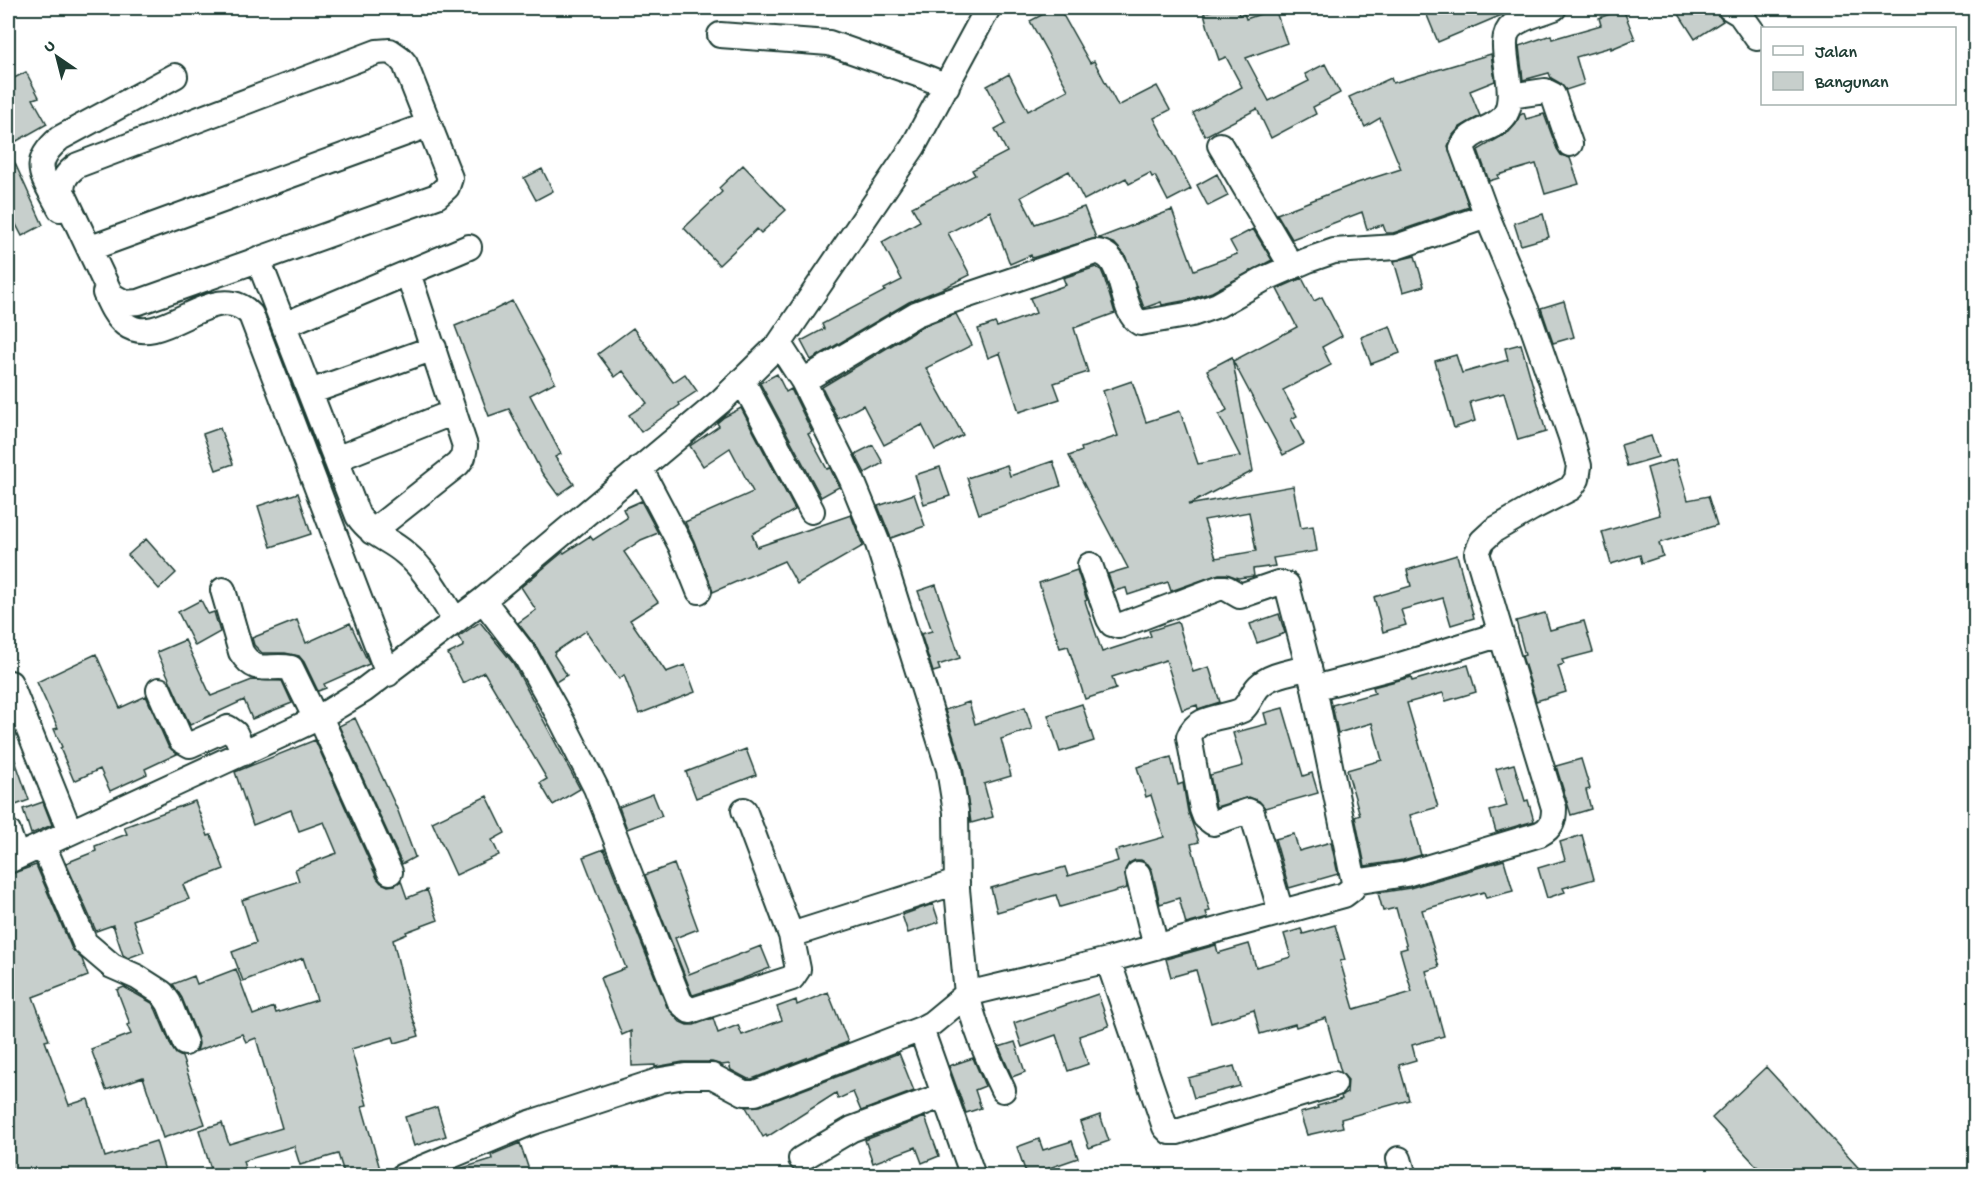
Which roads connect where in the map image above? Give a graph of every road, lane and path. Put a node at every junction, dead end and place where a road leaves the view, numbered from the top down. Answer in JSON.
{"nodes":[{"id":1,"x":988,"y":8,"type":"edge"},
{"id":2,"x":1554,"y":8,"type":"edge"},
{"id":3,"x":1731,"y":8,"type":"edge"},
{"id":4,"x":1511,"y":15,"type":"edge"},
{"id":5,"x":720,"y":35,"type":"dead end"},
{"id":6,"x":1757,"y":38,"type":"dead end"},
{"id":7,"x":175,"y":76,"type":"dead end"},
{"id":8,"x":947,"y":86,"type":"junction"},
{"id":9,"x":1510,"y":96,"type":"junction"},
{"id":10,"x":428,"y":125,"type":"junction"},
{"id":11,"x":1570,"y":144,"type":"dead end"},
{"id":12,"x":1220,"y":146,"type":"dead end"},
{"id":13,"x":1487,"y":216,"type":"junction"},
{"id":14,"x":469,"y":248,"type":"dead end"},
{"id":15,"x":91,"y":249,"type":"junction"},
{"id":16,"x":258,"y":259,"type":"junction"},
{"id":17,"x":1292,"y":267,"type":"junction"},
{"id":18,"x":408,"y":273,"type":"junction"},
{"id":19,"x":284,"y":325,"type":"junction"},
{"id":20,"x":779,"y":344,"type":"junction"},
{"id":21,"x":434,"y":348,"type":"junction"},
{"id":22,"x":742,"y":380,"type":"junction"},
{"id":23,"x":803,"y":381,"type":"junction"},
{"id":24,"x":310,"y":392,"type":"junction"},
{"id":25,"x":454,"y":412,"type":"junction"},
{"id":26,"x":336,"y":459,"type":"junction"},
{"id":27,"x":640,"y":468,"type":"junction"},
{"id":28,"x":812,"y":511,"type":"dead end"},
{"id":29,"x":372,"y":532,"type":"junction"},
{"id":30,"x":1090,"y":565,"type":"dead end"},
{"id":31,"x":223,"y":590,"type":"dead end"},
{"id":32,"x":699,"y":591,"type":"dead end"},
{"id":33,"x":483,"y":600,"type":"junction"},
{"id":34,"x":455,"y":620,"type":"junction"},
{"id":35,"x":1501,"y":634,"type":"junction"},
{"id":36,"x":388,"y":674,"type":"junction"},
{"id":37,"x":1311,"y":678,"type":"junction"},
{"id":38,"x":10,"y":683,"type":"dead end"},
{"id":39,"x":159,"y":690,"type":"dead end"},
{"id":40,"x":318,"y":718,"type":"junction"},
{"id":41,"x":244,"y":753,"type":"junction"},
{"id":42,"x":744,"y":810,"type":"dead end"},
{"id":43,"x":8,"y":832,"type":"edge"},
{"id":44,"x":70,"y":832,"type":"junction"},
{"id":45,"x":43,"y":845,"type":"junction"},
{"id":46,"x":12,"y":859,"type":"edge"},
{"id":47,"x":390,"y":872,"type":"dead end"},
{"id":48,"x":1138,"y":874,"type":"dead end"},
{"id":49,"x":957,"y":882,"type":"junction"},
{"id":50,"x":1354,"y":882,"type":"junction"},
{"id":51,"x":1281,"y":912,"type":"junction"},
{"id":52,"x":791,"y":934,"type":"junction"},
{"id":53,"x":1156,"y":947,"type":"junction"},
{"id":54,"x":1108,"y":960,"type":"junction"},
{"id":55,"x":967,"y":994,"type":"junction"},
{"id":56,"x":921,"y":1029,"type":"junction"},
{"id":57,"x":185,"y":1043,"type":"dead end"},
{"id":58,"x":1334,"y":1084,"type":"dead end"},
{"id":59,"x":1003,"y":1090,"type":"dead end"},
{"id":60,"x":944,"y":1095,"type":"junction"},
{"id":61,"x":801,"y":1160,"type":"dead end"},
{"id":62,"x":403,"y":1176,"type":"edge"},
{"id":63,"x":973,"y":1176,"type":"edge"}],
"edges":[{"from":1,"to":8,"type":"street"},
{"from":2,"to":4,"type":"street"},
{"from":3,"to":6,"type":"street"},
{"from":4,"to":9,"type":"street"},
{"from":5,"to":8,"type":"street"},
{"from":7,"to":36,"type":"street"},
{"from":8,"to":20,"type":"street"},
{"from":9,"to":11,"type":"street"},
{"from":9,"to":13,"type":"street"},
{"from":10,"to":15,"type":"street"},
{"from":10,"to":15,"type":"street"},
{"from":10,"to":16,"type":"street"},
{"from":12,"to":17,"type":"street"},
{"from":13,"to":17,"type":"street"},
{"from":13,"to":35,"type":"street"},
{"from":14,"to":18,"type":"street"},
{"from":15,"to":16,"type":"street"},
{"from":16,"to":19,"type":"street"},
{"from":17,"to":23,"type":"street"},
{"from":18,"to":19,"type":"street"},
{"from":18,"to":21,"type":"street"},
{"from":19,"to":24,"type":"street"},
{"from":20,"to":22,"type":"street"},
{"from":20,"to":23,"type":"street"},
{"from":21,"to":24,"type":"street"},
{"from":21,"to":25,"type":"street"},
{"from":22,"to":27,"type":"street"},
{"from":22,"to":28,"type":"street"},
{"from":23,"to":49,"type":"street"},
{"from":24,"to":26,"type":"street"},
{"from":25,"to":26,"type":"street"},
{"from":25,"to":29,"type":"street"},
{"from":26,"to":29,"type":"street"},
{"from":27,"to":32,"type":"street"},
{"from":27,"to":33,"type":"street"},
{"from":29,"to":34,"type":"street"},
{"from":30,"to":37,"type":"street"},
{"from":31,"to":40,"type":"street"},
{"from":33,"to":34,"type":"street"},
{"from":33,"to":52,"type":"street"},
{"from":34,"to":36,"type":"street"},
{"from":35,"to":37,"type":"street"},
{"from":35,"to":50,"type":"street"},
{"from":36,"to":40,"type":"street"},
{"from":37,"to":50,"type":"street"},
{"from":37,"to":51,"type":"street"},
{"from":38,"to":44,"type":"street"},
{"from":39,"to":41,"type":"street"},
{"from":40,"to":41,"type":"street"},
{"from":40,"to":47,"type":"street"},
{"from":41,"to":44,"type":"street"},
{"from":42,"to":52,"type":"street"},
{"from":43,"to":46,"type":"street"},
{"from":44,"to":45,"type":"street"},
{"from":45,"to":46,"type":"street"},
{"from":45,"to":57,"type":"street"},
{"from":48,"to":53,"type":"street"},
{"from":49,"to":52,"type":"street"},
{"from":49,"to":55,"type":"street"},
{"from":50,"to":51,"type":"street"},
{"from":51,"to":53,"type":"street"},
{"from":53,"to":54,"type":"street"},
{"from":54,"to":55,"type":"street"},
{"from":54,"to":58,"type":"street"},
{"from":55,"to":56,"type":"street"},
{"from":55,"to":59,"type":"street"},
{"from":56,"to":60,"type":"street"},
{"from":56,"to":62,"type":"street"},
{"from":60,"to":61,"type":"street"},
{"from":60,"to":63,"type":"street"}]}
